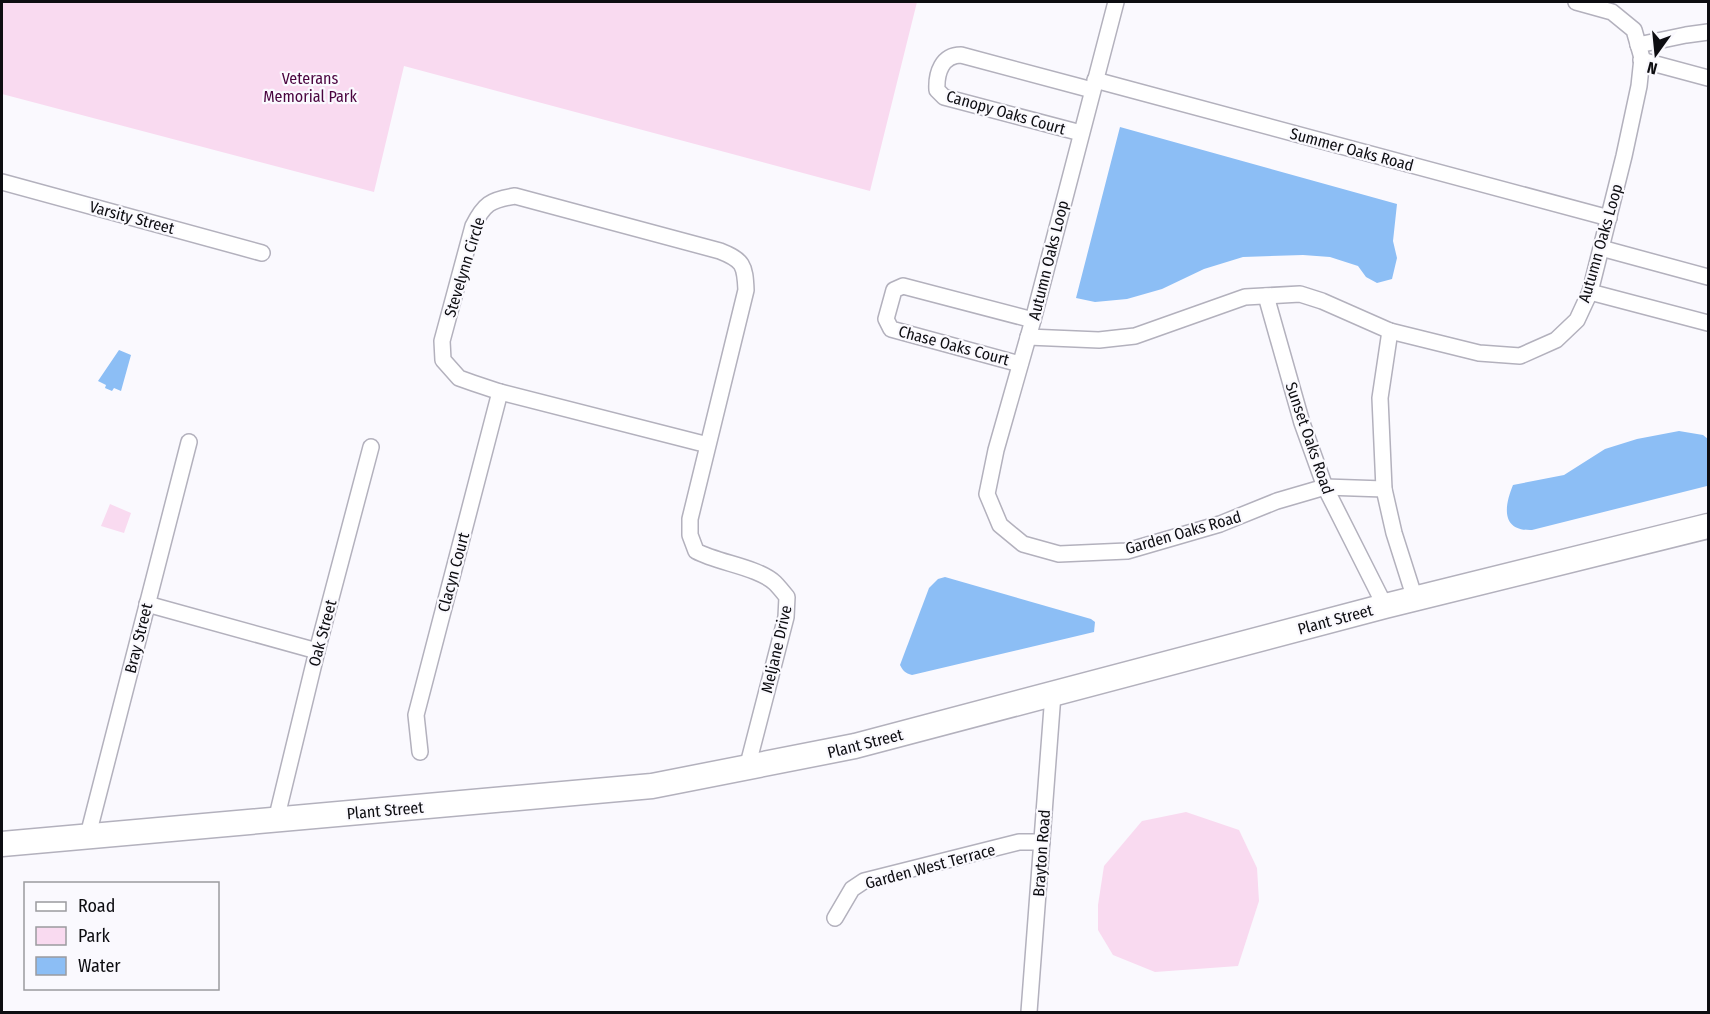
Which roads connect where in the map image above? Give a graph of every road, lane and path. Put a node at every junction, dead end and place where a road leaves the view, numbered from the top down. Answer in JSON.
{"nodes":[{"id":1,"x":1116,"y":2,"type":"edge"},
{"id":2,"x":1576,"y":2,"type":"edge"},
{"id":3,"x":1708,"y":32,"type":"edge"},
{"id":4,"x":1640,"y":53,"type":"junction"},
{"id":5,"x":1708,"y":78,"type":"edge"},
{"id":6,"x":1094,"y":85,"type":"junction"},
{"id":7,"x":1081,"y":133,"type":"junction"},
{"id":8,"x":2,"y":182,"type":"edge"},
{"id":9,"x":1609,"y":218,"type":"junction"},
{"id":10,"x":1601,"y":248,"type":"junction"},
{"id":11,"x":262,"y":253,"type":"dead end"},
{"id":12,"x":1708,"y":277,"type":"edge"},
{"id":13,"x":1590,"y":292,"type":"junction"},
{"id":14,"x":1266,"y":296,"type":"junction"},
{"id":15,"x":1033,"y":320,"type":"junction"},
{"id":16,"x":1708,"y":323,"type":"edge"},
{"id":17,"x":1390,"y":331,"type":"junction"},
{"id":18,"x":1028,"y":337,"type":"junction"},
{"id":19,"x":1020,"y":364,"type":"junction"},
{"id":20,"x":500,"y":392,"type":"junction"},
{"id":21,"x":189,"y":442,"type":"dead end"},
{"id":22,"x":708,"y":445,"type":"junction"},
{"id":23,"x":371,"y":447,"type":"dead end"},
{"id":24,"x":1324,"y":487,"type":"junction"},
{"id":25,"x":1384,"y":489,"type":"junction"},
{"id":26,"x":1708,"y":526,"type":"edge"},
{"id":27,"x":1415,"y":599,"type":"junction"},
{"id":28,"x":147,"y":604,"type":"junction"},
{"id":29,"x":1384,"y":606,"type":"junction"},
{"id":30,"x":317,"y":651,"type":"junction"},
{"id":31,"x":1053,"y":694,"type":"junction"},
{"id":32,"x":420,"y":752,"type":"dead end"},
{"id":33,"x":747,"y":768,"type":"junction"},
{"id":34,"x":276,"y":820,"type":"junction"},
{"id":35,"x":88,"y":835,"type":"junction"},
{"id":36,"x":1042,"y":842,"type":"junction"},
{"id":37,"x":2,"y":844,"type":"edge"},
{"id":38,"x":836,"y":918,"type":"dead end"},
{"id":39,"x":1029,"y":1012,"type":"edge"}],
"edges":[{"from":1,"to":6,"type":"street","name":"Autumn Oaks Loop"},
{"from":2,"to":4,"type":"street"},
{"from":3,"to":4,"type":"street"},
{"from":4,"to":5,"type":"street"},
{"from":4,"to":9,"type":"street","name":"Autumn Oaks Loop"},
{"from":6,"to":7,"type":"street","name":"Autumn Oaks Loop"},
{"from":6,"to":7,"type":"street","name":"Canopy Oaks Court"},
{"from":6,"to":9,"type":"street","name":"Summer Oaks Road"},
{"from":7,"to":15,"type":"street","name":"Autumn Oaks Loop"},
{"from":8,"to":11,"type":"street","name":"Varsity Street"},
{"from":9,"to":10,"type":"street","name":"Autumn Oaks Loop"},
{"from":10,"to":12,"type":"street"},
{"from":10,"to":13,"type":"street","name":"Autumn Oaks Loop"},
{"from":13,"to":16,"type":"street"},
{"from":13,"to":17,"type":"street","name":"Autumn Oaks Loop"},
{"from":14,"to":17,"type":"street","name":"Autumn Oaks Loop"},
{"from":14,"to":18,"type":"street","name":"Autumn Oaks Loop"},
{"from":14,"to":24,"type":"street","name":"Sunset Oaks Road"},
{"from":15,"to":18,"type":"street","name":"Autumn Oaks Loop"},
{"from":15,"to":19,"type":"street","name":"Chase Oaks Court"},
{"from":17,"to":25,"type":"street"},
{"from":18,"to":19,"type":"street","name":"Garden Oaks Road"},
{"from":19,"to":24,"type":"street","name":"Garden Oaks Road"},
{"from":20,"to":22,"type":"street","name":"Stevelynn Circle"},
{"from":20,"to":22,"type":"street","name":"Stevelynn Circle"},
{"from":20,"to":32,"type":"street","name":"Clacyn Court"},
{"from":21,"to":28,"type":"street","name":"Bray Street"},
{"from":22,"to":33,"type":"street","name":"Meljane Drive"},
{"from":23,"to":30,"type":"street","name":"Oak Street"},
{"from":24,"to":25,"type":"street","name":"Garden Oaks Road"},
{"from":24,"to":29,"type":"street","name":"Sunset Oaks Road"},
{"from":25,"to":27,"type":"street"},
{"from":26,"to":27,"type":"main road","name":"Plant Street"},
{"from":27,"to":29,"type":"main road","name":"Plant Street"},
{"from":28,"to":30,"type":"street"},
{"from":28,"to":35,"type":"street","name":"Bray Street"},
{"from":29,"to":31,"type":"main road","name":"Plant Street"},
{"from":30,"to":34,"type":"street","name":"Oak Street"},
{"from":31,"to":33,"type":"main road","name":"Plant Street"},
{"from":31,"to":36,"type":"street","name":"Brayton Road"},
{"from":33,"to":34,"type":"main road","name":"Plant Street"},
{"from":34,"to":35,"type":"main road","name":"Plant Street"},
{"from":35,"to":37,"type":"main road","name":"Plant Street"},
{"from":36,"to":38,"type":"street","name":"Garden West Terrace"},
{"from":36,"to":39,"type":"street","name":"Brayton Road"}]}
